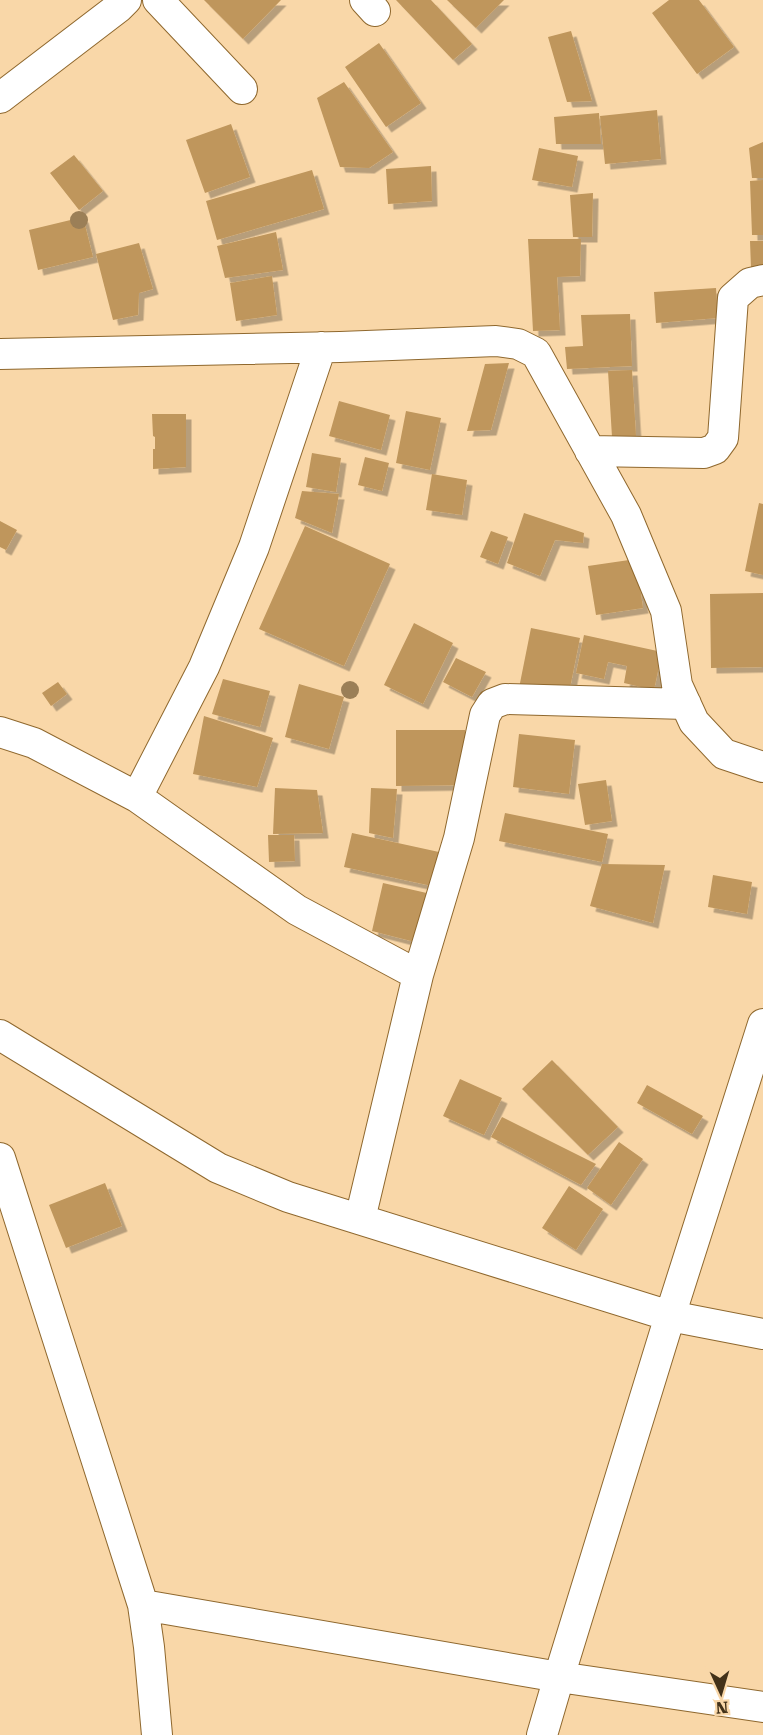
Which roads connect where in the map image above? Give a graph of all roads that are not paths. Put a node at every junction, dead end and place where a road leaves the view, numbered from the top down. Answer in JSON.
{"nodes":[{"id":1,"x":126,"y":0,"type":"edge"},
{"id":2,"x":158,"y":0,"type":"edge"},
{"id":3,"x":242,"y":89,"type":"dead end"},
{"id":4,"x":0,"y":98,"type":"edge"},
{"id":5,"x":763,"y":280,"type":"edge"},
{"id":6,"x":321,"y":347,"type":"junction"},
{"id":7,"x":0,"y":354,"type":"edge"},
{"id":8,"x":590,"y":451,"type":"junction"},
{"id":9,"x":686,"y":704,"type":"junction"},
{"id":10,"x":0,"y":732,"type":"edge"},
{"id":11,"x":763,"y":767,"type":"edge"},
{"id":12,"x":137,"y":797,"type":"junction"},
{"id":13,"x":418,"y":975,"type":"junction"},
{"id":14,"x":763,"y":1024,"type":"edge"},
{"id":15,"x":0,"y":1035,"type":"edge"},
{"id":16,"x":0,"y":1158,"type":"edge"},
{"id":17,"x":360,"y":1219,"type":"junction"},
{"id":18,"x":670,"y":1316,"type":"junction"},
{"id":19,"x":763,"y":1334,"type":"edge"},
{"id":20,"x":143,"y":1605,"type":"junction"},
{"id":21,"x":559,"y":1677,"type":"junction"},
{"id":22,"x":763,"y":1707,"type":"edge"},
{"id":23,"x":158,"y":1735,"type":"edge"},
{"id":24,"x":542,"y":1735,"type":"edge"}],
"edges":[{"from":1,"to":4,"type":"street"},
{"from":2,"to":3,"type":"street"},
{"from":5,"to":8,"type":"street"},
{"from":6,"to":7,"type":"street"},
{"from":6,"to":8,"type":"street"},
{"from":6,"to":12,"type":"street"},
{"from":8,"to":9,"type":"street"},
{"from":9,"to":11,"type":"street"},
{"from":9,"to":13,"type":"street"},
{"from":10,"to":12,"type":"street"},
{"from":12,"to":13,"type":"street"},
{"from":13,"to":17,"type":"street"},
{"from":14,"to":18,"type":"street"},
{"from":15,"to":17,"type":"street"},
{"from":16,"to":20,"type":"street"},
{"from":17,"to":18,"type":"street"},
{"from":18,"to":19,"type":"street"},
{"from":18,"to":21,"type":"street"},
{"from":20,"to":21,"type":"street"},
{"from":20,"to":23,"type":"street"},
{"from":21,"to":22,"type":"street"},
{"from":21,"to":24,"type":"street"}]}
